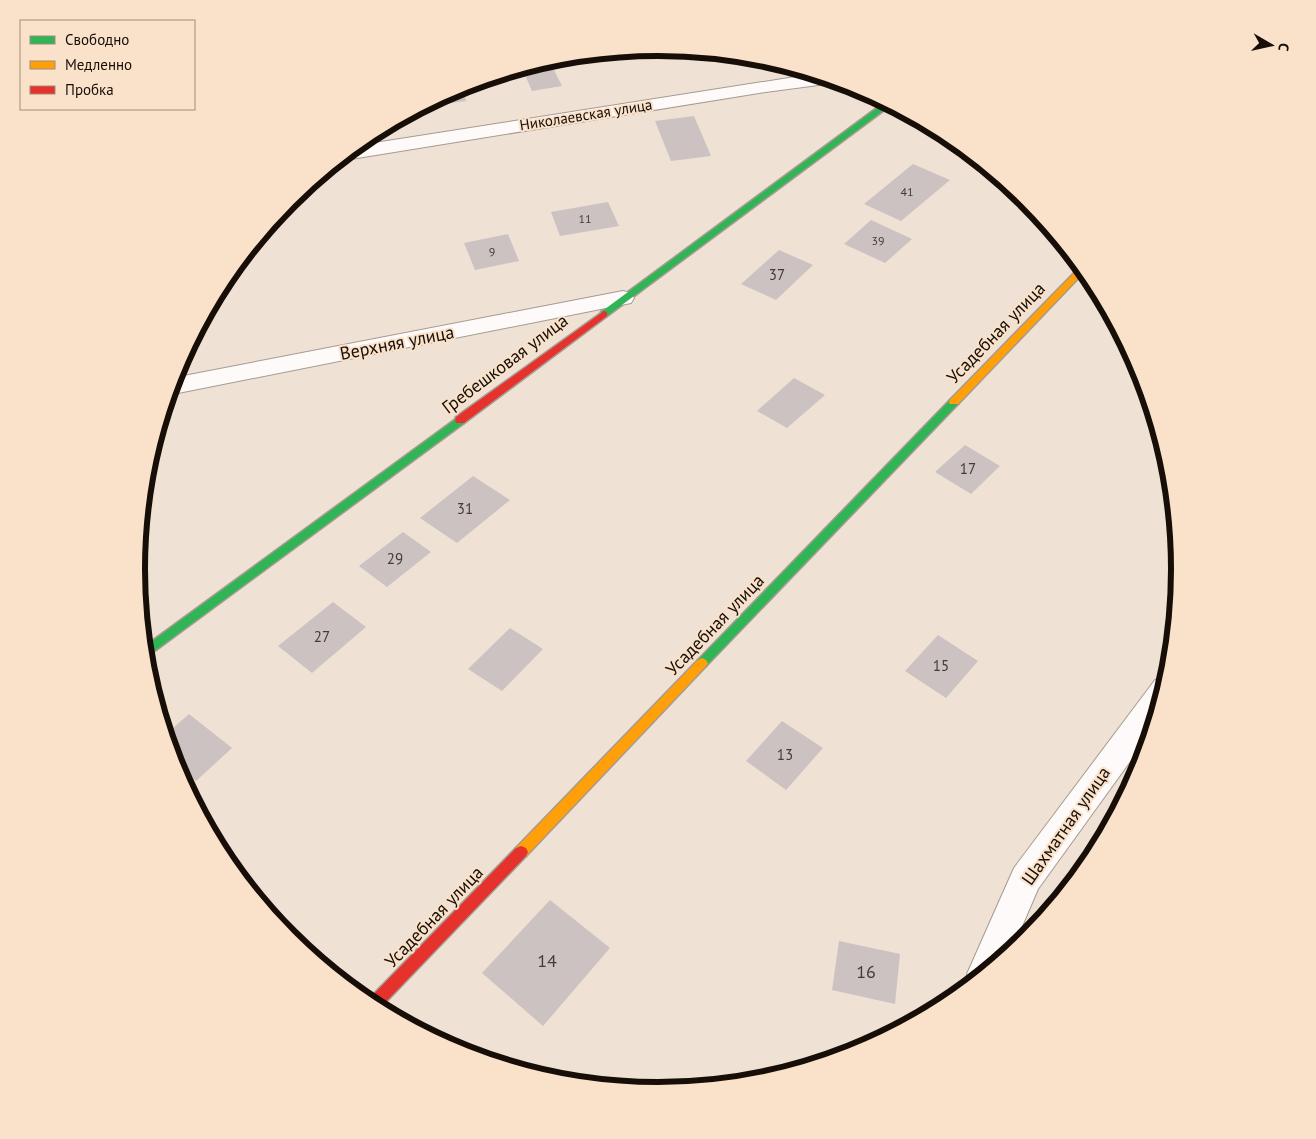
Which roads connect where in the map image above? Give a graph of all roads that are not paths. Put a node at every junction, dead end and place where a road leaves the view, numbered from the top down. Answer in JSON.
{"nodes":[{"id":1,"x":812,"y":80,"type":"edge"},
{"id":2,"x":883,"y":108,"type":"edge"},
{"id":3,"x":361,"y":151,"type":"edge"},
{"id":4,"x":1077,"y":274,"type":"edge"},
{"id":5,"x":623,"y":298,"type":"junction"},
{"id":6,"x":179,"y":385,"type":"edge"},
{"id":7,"x":151,"y":648,"type":"edge"},
{"id":8,"x":1153,"y":706,"type":"edge"},
{"id":9,"x":990,"y":960,"type":"edge"},
{"id":10,"x":378,"y":999,"type":"edge"}],
"edges":[{"from":1,"to":3,"type":"street","name":"Николаевская улица"},
{"from":2,"to":5,"type":"street","name":"Гребешковая улица"},
{"from":4,"to":10,"type":"street","name":"Усадебная улица"},
{"from":5,"to":6,"type":"street","name":"Верхняя улица"},
{"from":5,"to":7,"type":"street","name":"Гребешковая улица"},
{"from":8,"to":9,"type":"street","name":"Шахматная улица"}]}
